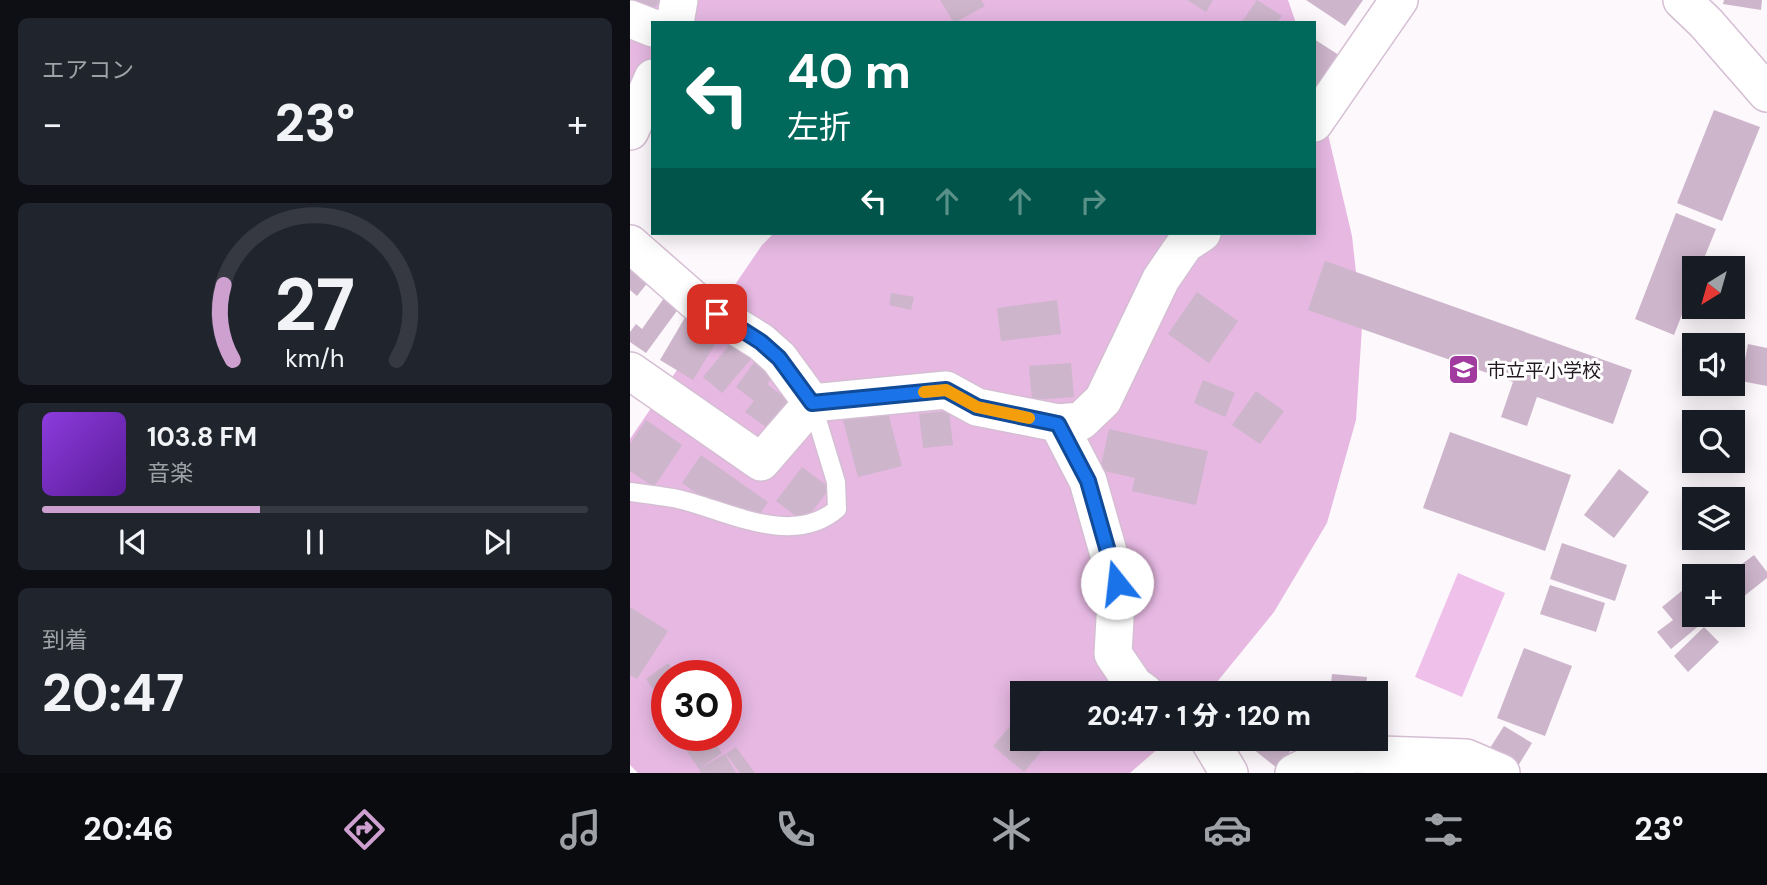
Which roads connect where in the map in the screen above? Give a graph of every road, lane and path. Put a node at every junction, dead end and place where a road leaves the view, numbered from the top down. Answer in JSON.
{"nodes":[{"id":1,"x":678,"y":0,"type":"edge"},
{"id":2,"x":1399,"y":0,"type":"edge"},
{"id":3,"x":1682,"y":0,"type":"edge"},
{"id":4,"x":630,"y":19,"type":"edge"},
{"id":5,"x":675,"y":21,"type":"edge"},
{"id":6,"x":651,"y":27,"type":"edge"},
{"id":7,"x":651,"y":83,"type":"edge"},
{"id":8,"x":1767,"y":93,"type":"edge"},
{"id":9,"x":1316,"y":120,"type":"edge"},
{"id":10,"x":630,"y":131,"type":"edge"},
{"id":11,"x":1199,"y":235,"type":"edge"},
{"id":12,"x":630,"y":244,"type":"edge"},
{"id":13,"x":630,"y":371,"type":"edge"},
{"id":14,"x":812,"y":403,"type":"junction"},
{"id":15,"x":1058,"y":424,"type":"junction"},
{"id":16,"x":630,"y":492,"type":"edge"},
{"id":17,"x":1131,"y":681,"type":"edge"},
{"id":18,"x":1216,"y":751,"type":"edge"},
{"id":19,"x":1229,"y":773,"type":"edge"},
{"id":20,"x":1294,"y":773,"type":"edge"},
{"id":21,"x":1501,"y":773,"type":"edge"}],
"edges":[{"from":1,"to":5,"type":"street"},
{"from":2,"to":9,"type":"street"},
{"from":3,"to":8,"type":"street"},
{"from":4,"to":6,"type":"street"},
{"from":7,"to":10,"type":"street"},
{"from":11,"to":15,"type":"street"},
{"from":12,"to":14,"type":"street"},
{"from":13,"to":14,"type":"street"},
{"from":14,"to":15,"type":"street"},
{"from":14,"to":16,"type":"lane"},
{"from":15,"to":17,"type":"street"},
{"from":18,"to":19,"type":"street"},
{"from":20,"to":21,"type":"street"}]}
